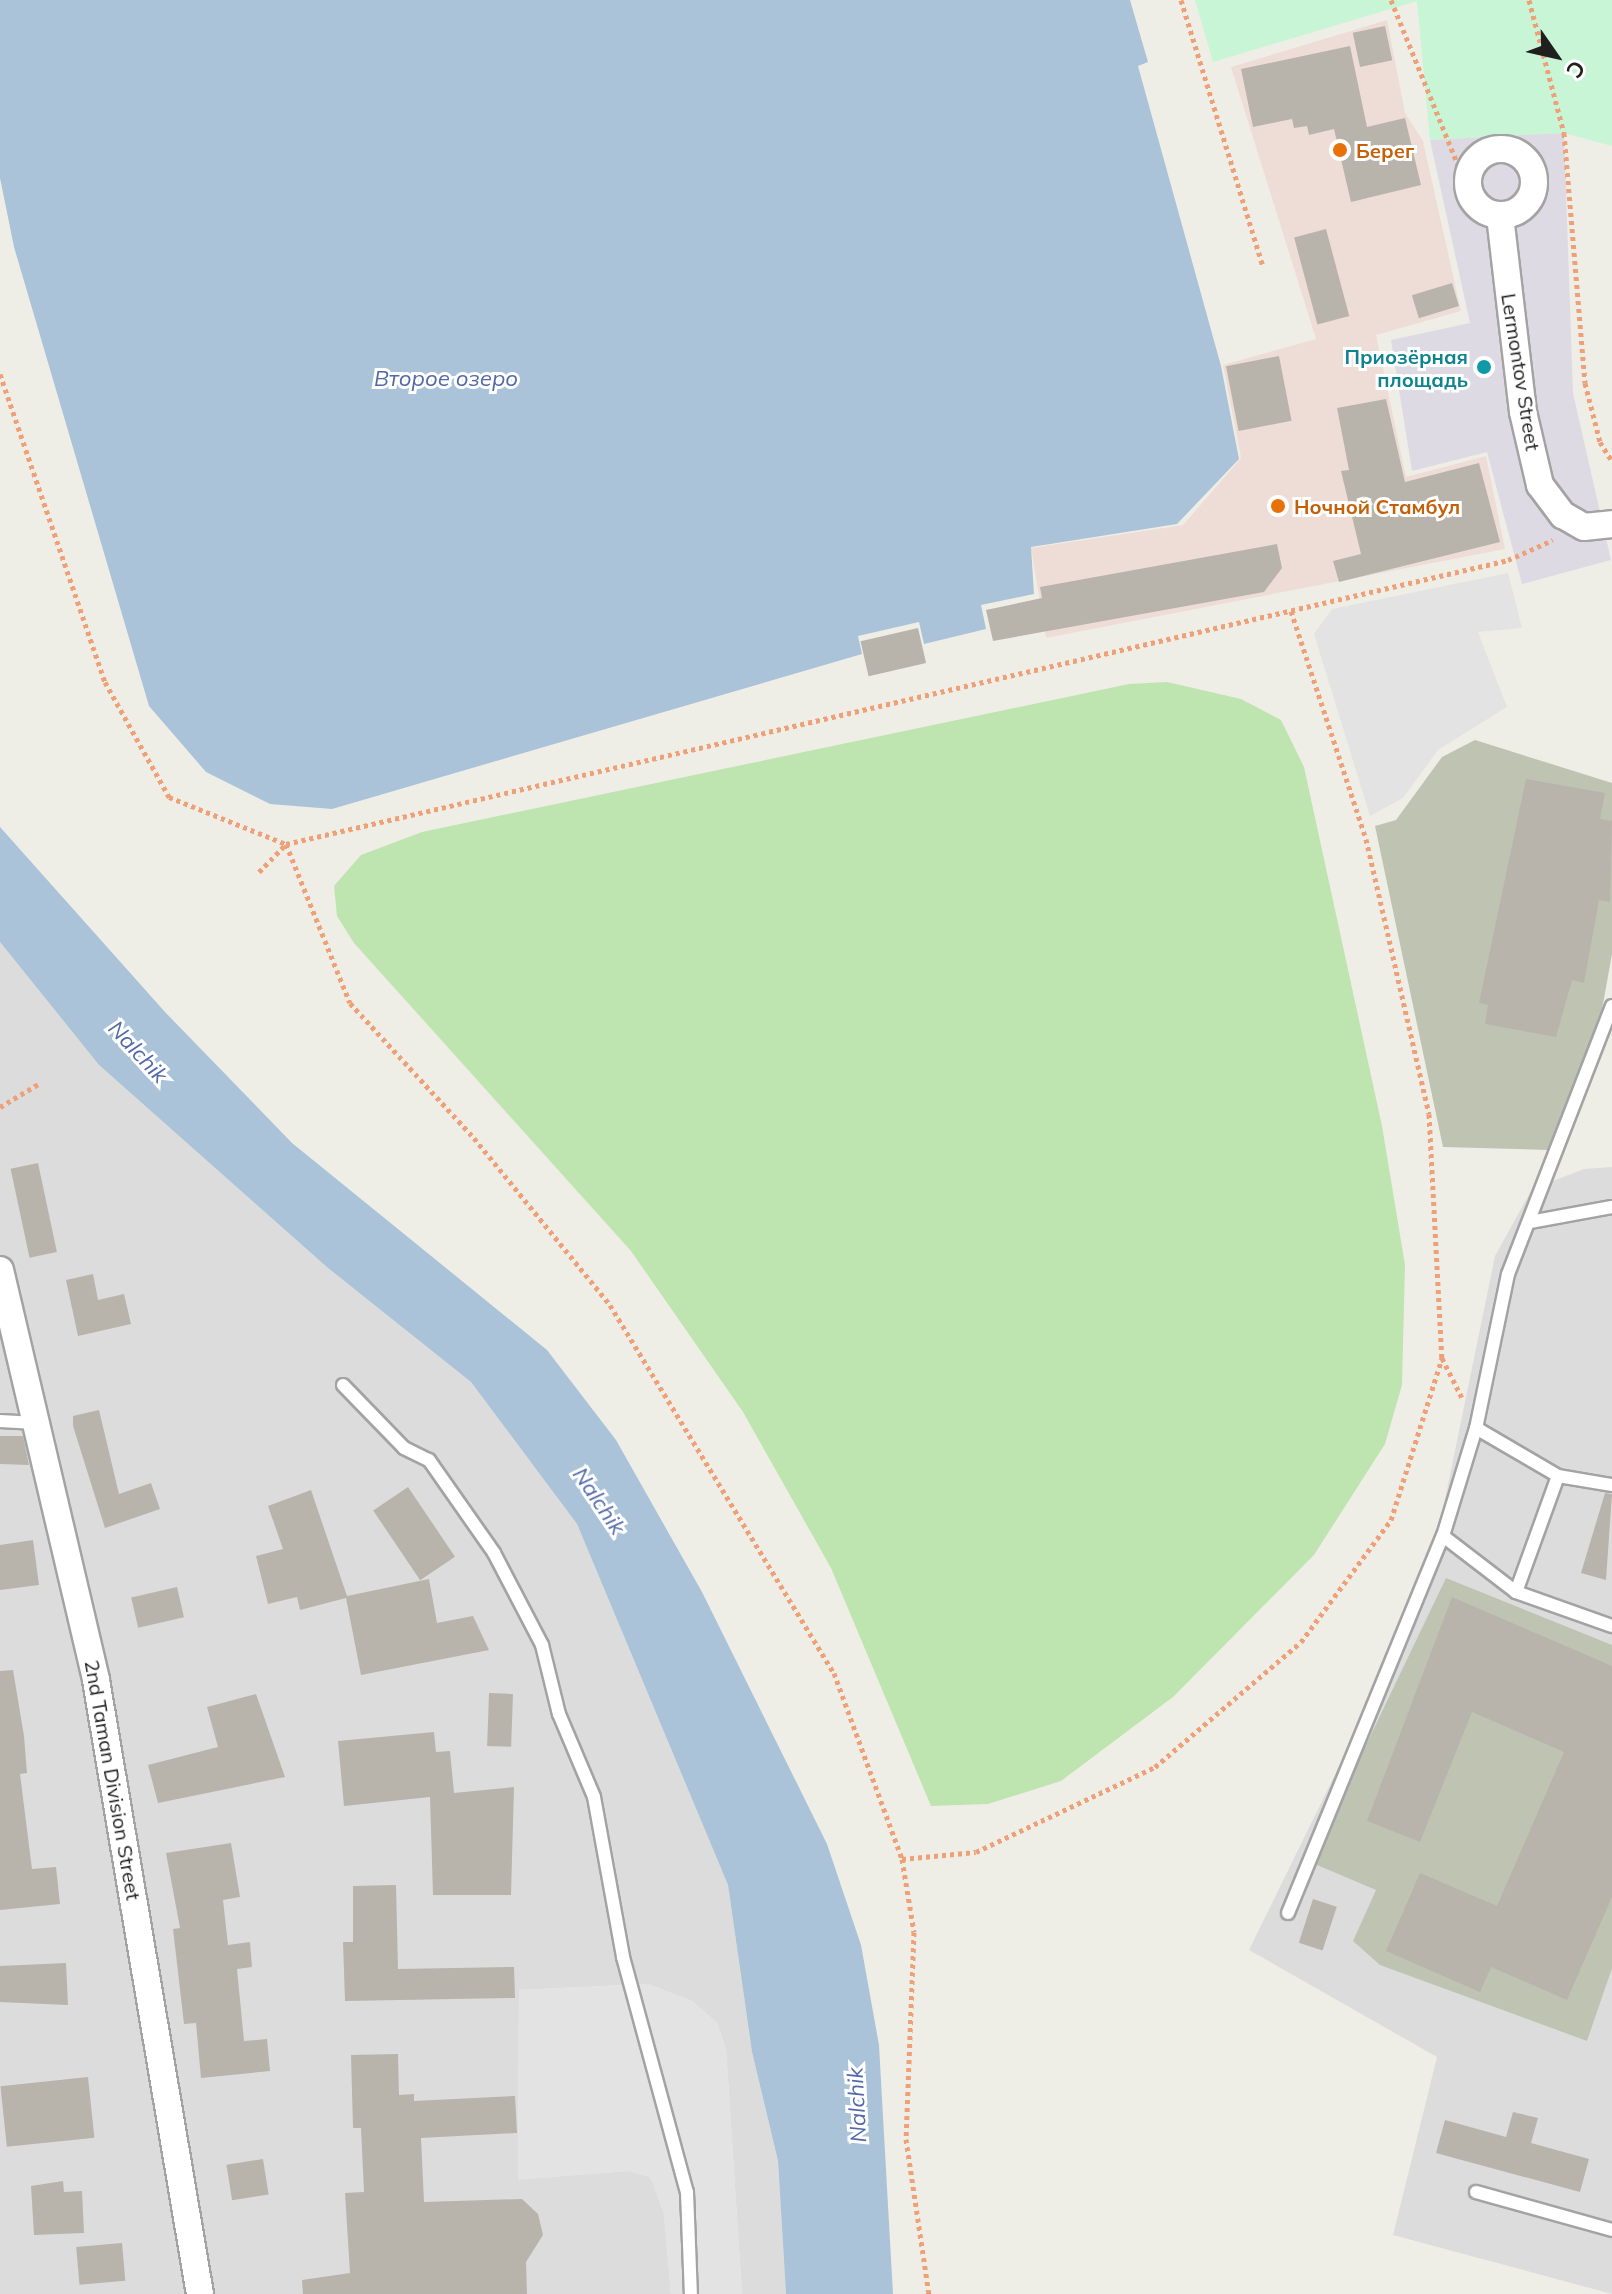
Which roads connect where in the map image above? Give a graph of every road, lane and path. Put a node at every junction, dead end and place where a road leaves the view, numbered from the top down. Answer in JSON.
{"nodes":[{"id":1,"x":1181,"y":0,"type":"edge"},
{"id":2,"x":1391,"y":0,"type":"edge"},
{"id":3,"x":1529,"y":0,"type":"edge"},
{"id":4,"x":1470,"y":195,"type":"junction"},
{"id":5,"x":1500,"y":216,"type":"junction"},
{"id":6,"x":1263,"y":266,"type":"dead end"},
{"id":7,"x":0,"y":374,"type":"edge"},
{"id":8,"x":1612,"y":461,"type":"edge"},
{"id":9,"x":1612,"y":524,"type":"edge"},
{"id":10,"x":1584,"y":527,"type":"junction"},
{"id":11,"x":1291,"y":611,"type":"junction"},
{"id":12,"x":286,"y":844,"type":"junction"},
{"id":13,"x":259,"y":872,"type":"dead end"},
{"id":14,"x":1612,"y":1006,"type":"edge"},
{"id":15,"x":40,"y":1083,"type":"dead end"},
{"id":16,"x":0,"y":1107,"type":"edge"},
{"id":17,"x":1612,"y":1207,"type":"edge"},
{"id":18,"x":1530,"y":1222,"type":"junction"},
{"id":19,"x":0,"y":1270,"type":"edge"},
{"id":20,"x":6,"y":1309,"type":"edge"},
{"id":21,"x":1442,"y":1358,"type":"junction"},
{"id":22,"x":343,"y":1385,"type":"dead end"},
{"id":23,"x":0,"y":1421,"type":"edge"},
{"id":24,"x":39,"y":1423,"type":"junction"},
{"id":25,"x":1476,"y":1428,"type":"junction"},
{"id":26,"x":1558,"y":1476,"type":"junction"},
{"id":27,"x":1612,"y":1485,"type":"edge"},
{"id":28,"x":1443,"y":1536,"type":"junction"},
{"id":29,"x":1516,"y":1592,"type":"junction"},
{"id":30,"x":1612,"y":1626,"type":"edge"},
{"id":31,"x":902,"y":1859,"type":"junction"},
{"id":32,"x":1288,"y":1913,"type":"dead end"},
{"id":33,"x":1476,"y":2192,"type":"dead end"},
{"id":34,"x":1612,"y":2230,"type":"edge"},
{"id":35,"x":200,"y":2294,"type":"edge"},
{"id":36,"x":691,"y":2294,"type":"edge"},
{"id":37,"x":929,"y":2294,"type":"edge"}],
"edges":[{"from":1,"to":6,"type":"path"},
{"from":2,"to":4,"type":"path"},
{"from":3,"to":8,"type":"path"},
{"from":4,"to":5,"type":"street"},
{"from":4,"to":5,"type":"street"},
{"from":5,"to":10,"type":"street","name":"Lermontov Street"},
{"from":7,"to":12,"type":"path"},
{"from":9,"to":10,"type":"street"},
{"from":10,"to":11,"type":"path"},
{"from":11,"to":12,"type":"path"},
{"from":11,"to":21,"type":"path"},
{"from":12,"to":13,"type":"path"},
{"from":12,"to":31,"type":"path"},
{"from":14,"to":18,"type":"lane"},
{"from":15,"to":16,"type":"path"},
{"from":17,"to":18,"type":"lane"},
{"from":18,"to":25,"type":"lane"},
{"from":19,"to":20,"type":"street","name":"2nd Taman Division Street"},
{"from":20,"to":24,"type":"street","name":"2nd Taman Division Street"},
{"from":21,"to":25,"type":"path"},
{"from":21,"to":31,"type":"path"},
{"from":22,"to":36,"type":"lane"},
{"from":23,"to":24,"type":"lane"},
{"from":24,"to":35,"type":"street","name":"2nd Taman Division Street"},
{"from":25,"to":26,"type":"lane"},
{"from":25,"to":28,"type":"lane"},
{"from":26,"to":27,"type":"lane"},
{"from":26,"to":29,"type":"lane"},
{"from":28,"to":29,"type":"lane"},
{"from":28,"to":32,"type":"lane"},
{"from":29,"to":30,"type":"lane"},
{"from":31,"to":37,"type":"path"},
{"from":33,"to":34,"type":"lane"}]}
